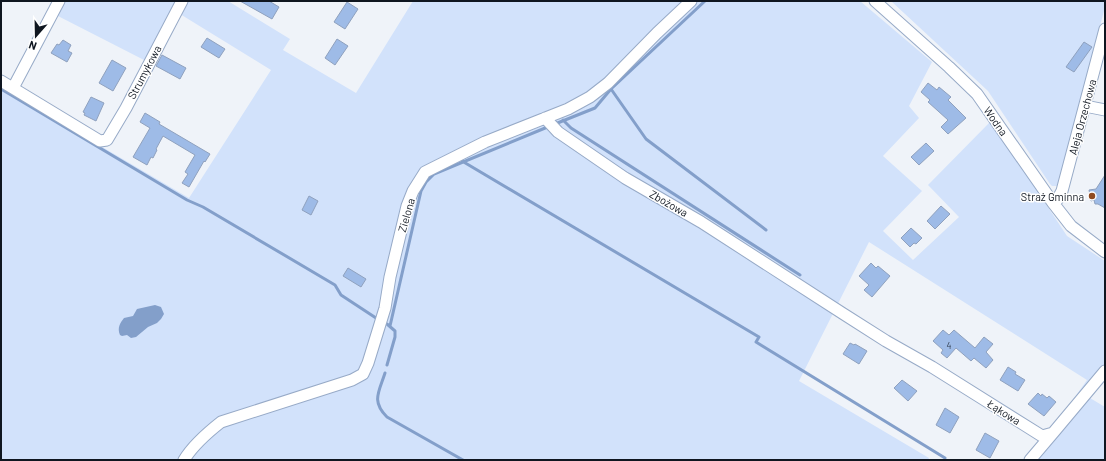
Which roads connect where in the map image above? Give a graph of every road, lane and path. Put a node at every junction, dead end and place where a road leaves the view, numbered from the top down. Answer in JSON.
{"nodes":[{"id":1,"x":59,"y":1,"type":"edge"},
{"id":2,"x":182,"y":1,"type":"edge"},
{"id":3,"x":691,"y":1,"type":"edge"},
{"id":4,"x":875,"y":1,"type":"edge"},
{"id":5,"x":1105,"y":29,"type":"edge"},
{"id":6,"x":1,"y":81,"type":"edge"},
{"id":7,"x":13,"y":88,"type":"junction"},
{"id":8,"x":1085,"y":106,"type":"junction"},
{"id":9,"x":1105,"y":110,"type":"edge"},
{"id":10,"x":545,"y":118,"type":"junction"},
{"id":11,"x":1052,"y":203,"type":"junction"},
{"id":12,"x":1105,"y":252,"type":"edge"},
{"id":13,"x":886,"y":341,"type":"joint"},
{"id":14,"x":1105,"y":371,"type":"edge"},
{"id":15,"x":1053,"y":433,"type":"junction"},
{"id":16,"x":184,"y":460,"type":"edge"},
{"id":17,"x":1030,"y":460,"type":"edge"}],
"edges":[{"from":1,"to":7,"type":"street"},
{"from":2,"to":7,"type":"street","name":"Strumykowa"},
{"from":3,"to":10,"type":"street","name":"Zielona"},
{"from":4,"to":11,"type":"street","name":"Wodna"},
{"from":5,"to":8,"type":"street","name":"Aleja Orzechowa"},
{"from":6,"to":7,"type":"street"},
{"from":8,"to":9,"type":"street"},
{"from":8,"to":11,"type":"street","name":"Aleja Orzechowa"},
{"from":10,"to":13,"type":"street","name":"Zbożowa"},
{"from":10,"to":16,"type":"street","name":"Zielona"},
{"from":11,"to":12,"type":"street","name":"Wodna"},
{"from":13,"to":15,"type":"street","name":"Łąkowa"},
{"from":14,"to":15,"type":"street"},
{"from":15,"to":17,"type":"street"}]}
